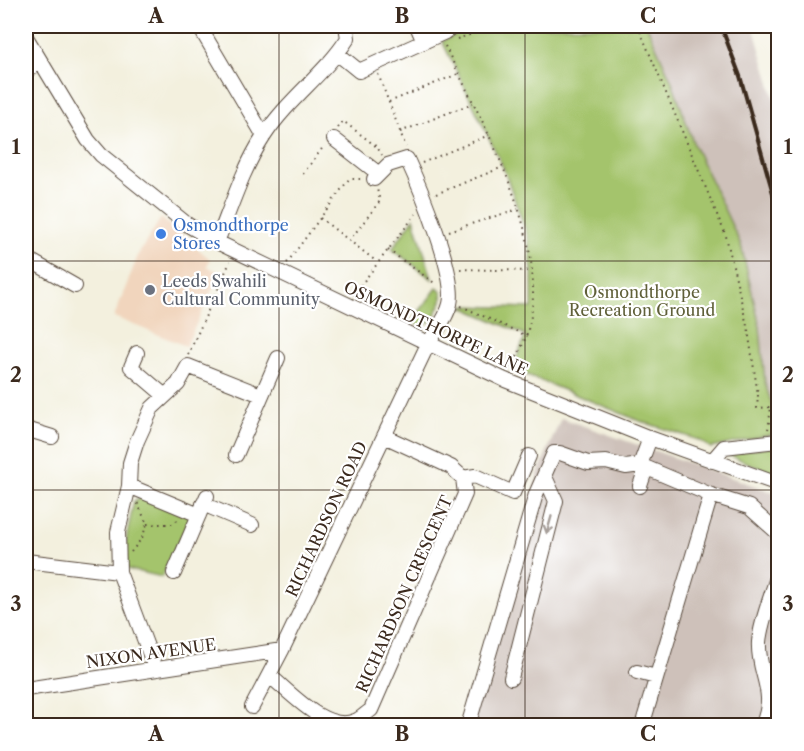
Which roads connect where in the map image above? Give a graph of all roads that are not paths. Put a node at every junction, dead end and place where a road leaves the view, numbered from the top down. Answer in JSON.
{"nodes":[{"id":1,"x":199,"y":26,"type":"edge"},
{"id":2,"x":417,"y":26,"type":"edge"},
{"id":3,"x":347,"y":32,"type":"edge"},
{"id":4,"x":445,"y":34,"type":"edge"},
{"id":5,"x":26,"y":37,"type":"edge"},
{"id":6,"x":424,"y":42,"type":"junction"},
{"id":7,"x":338,"y":54,"type":"junction"},
{"id":8,"x":40,"y":62,"type":"junction"},
{"id":9,"x":26,"y":71,"type":"edge"},
{"id":10,"x":264,"y":136,"type":"junction"},
{"id":11,"x":334,"y":139,"type":"dead end"},
{"id":12,"x":217,"y":242,"type":"junction"},
{"id":13,"x":26,"y":258,"type":"edge"},
{"id":14,"x":75,"y":286,"type":"dead end"},
{"id":15,"x":428,"y":344,"type":"junction"},
{"id":16,"x":137,"y":353,"type":"dead end"},
{"id":17,"x":278,"y":358,"type":"dead end"},
{"id":18,"x":261,"y":395,"type":"junction"},
{"id":19,"x":165,"y":396,"type":"junction"},
{"id":20,"x":26,"y":429,"type":"edge"},
{"id":21,"x":384,"y":436,"type":"junction"},
{"id":22,"x":52,"y":437,"type":"dead end"},
{"id":23,"x":650,"y":438,"type":"junction"},
{"id":24,"x":773,"y":441,"type":"edge"},
{"id":25,"x":236,"y":456,"type":"dead end"},
{"id":26,"x":529,"y":456,"type":"dead end"},
{"id":27,"x":712,"y":461,"type":"junction"},
{"id":28,"x":643,"y":466,"type":"junction"},
{"id":29,"x":546,"y":477,"type":"junction"},
{"id":30,"x":463,"y":478,"type":"junction"},
{"id":31,"x":778,"y":483,"type":"edge"},
{"id":32,"x":129,"y":486,"type":"junction"},
{"id":33,"x":640,"y":486,"type":"dead end"},
{"id":34,"x":711,"y":495,"type":"junction"},
{"id":35,"x":203,"y":505,"type":"junction"},
{"id":36,"x":252,"y":525,"type":"dead end"},
{"id":37,"x":778,"y":533,"type":"edge"},
{"id":38,"x":26,"y":561,"type":"edge"},
{"id":39,"x":118,"y":565,"type":"junction"},
{"id":40,"x":515,"y":568,"type":"junction"},
{"id":41,"x":174,"y":573,"type":"dead end"},
{"id":42,"x":537,"y":574,"type":"junction"},
{"id":43,"x":778,"y":574,"type":"edge"},
{"id":44,"x":496,"y":635,"type":"junction"},
{"id":45,"x":520,"y":641,"type":"junction"},
{"id":46,"x":282,"y":650,"type":"junction"},
{"id":47,"x":155,"y":668,"type":"junction"},
{"id":48,"x":637,"y":672,"type":"dead end"},
{"id":49,"x":270,"y":676,"type":"junction"},
{"id":50,"x":510,"y":678,"type":"dead end"},
{"id":51,"x":656,"y":678,"type":"junction"},
{"id":52,"x":26,"y":689,"type":"edge"},
{"id":53,"x":252,"y":707,"type":"dead end"},
{"id":54,"x":468,"y":726,"type":"edge"},
{"id":55,"x":642,"y":726,"type":"edge"},
{"id":56,"x":762,"y":726,"type":"edge"}],
"edges":[{"from":1,"to":10,"type":"street"},
{"from":2,"to":6,"type":"street"},
{"from":3,"to":7,"type":"street"},
{"from":4,"to":6,"type":"street"},
{"from":5,"to":8,"type":"street","name":"OSMONDTHORPE LANE"},
{"from":6,"to":7,"type":"street"},
{"from":7,"to":10,"type":"street"},
{"from":8,"to":9,"type":"street"},
{"from":8,"to":12,"type":"street","name":"OSMONDTHORPE LANE"},
{"from":10,"to":12,"type":"street"},
{"from":11,"to":15,"type":"street","name":"RICHARDSON ROAD"},
{"from":12,"to":15,"type":"street","name":"OSMONDTHORPE LANE"},
{"from":13,"to":14,"type":"street"},
{"from":15,"to":21,"type":"street","name":"RICHARDSON ROAD"},
{"from":15,"to":23,"type":"street","name":"OSMONDTHORPE LANE"},
{"from":16,"to":19,"type":"street"},
{"from":17,"to":18,"type":"street"},
{"from":18,"to":19,"type":"street"},
{"from":18,"to":25,"type":"street"},
{"from":19,"to":32,"type":"street"},
{"from":20,"to":22,"type":"street"},
{"from":21,"to":30,"type":"street","name":"RICHARDSON CRESCENT"},
{"from":21,"to":46,"type":"street","name":"RICHARDSON ROAD"},
{"from":23,"to":27,"type":"street","name":"OSMONDTHORPE LANE"},
{"from":23,"to":28,"type":"street"},
{"from":24,"to":27,"type":"street"},
{"from":26,"to":30,"type":"street","name":"RICHARDSON CRESCENT"},
{"from":27,"to":31,"type":"street","name":"OSMONDTHORPE LANE"},
{"from":28,"to":29,"type":"street"},
{"from":28,"to":33,"type":"street"},
{"from":28,"to":34,"type":"street"},
{"from":29,"to":40,"type":"street"},
{"from":29,"to":42,"type":"street","one_way":true},
{"from":30,"to":49,"type":"street","name":"RICHARDSON CRESCENT"},
{"from":32,"to":35,"type":"street"},
{"from":32,"to":39,"type":"street"},
{"from":34,"to":37,"type":"street"},
{"from":34,"to":51,"type":"street"},
{"from":35,"to":36,"type":"street"},
{"from":35,"to":41,"type":"street"},
{"from":38,"to":39,"type":"street"},
{"from":39,"to":47,"type":"street"},
{"from":40,"to":42,"type":"street"},
{"from":40,"to":44,"type":"street"},
{"from":42,"to":45,"type":"street"},
{"from":43,"to":56,"type":"street"},
{"from":44,"to":45,"type":"street"},
{"from":44,"to":54,"type":"street"},
{"from":45,"to":50,"type":"street"},
{"from":46,"to":47,"type":"street","name":"NIXON AVENUE"},
{"from":46,"to":49,"type":"street","name":"RICHARDSON ROAD"},
{"from":47,"to":52,"type":"street","name":"NIXON AVENUE"},
{"from":48,"to":51,"type":"street"},
{"from":49,"to":53,"type":"street","name":"RICHARDSON ROAD"},
{"from":51,"to":55,"type":"street"}]}
